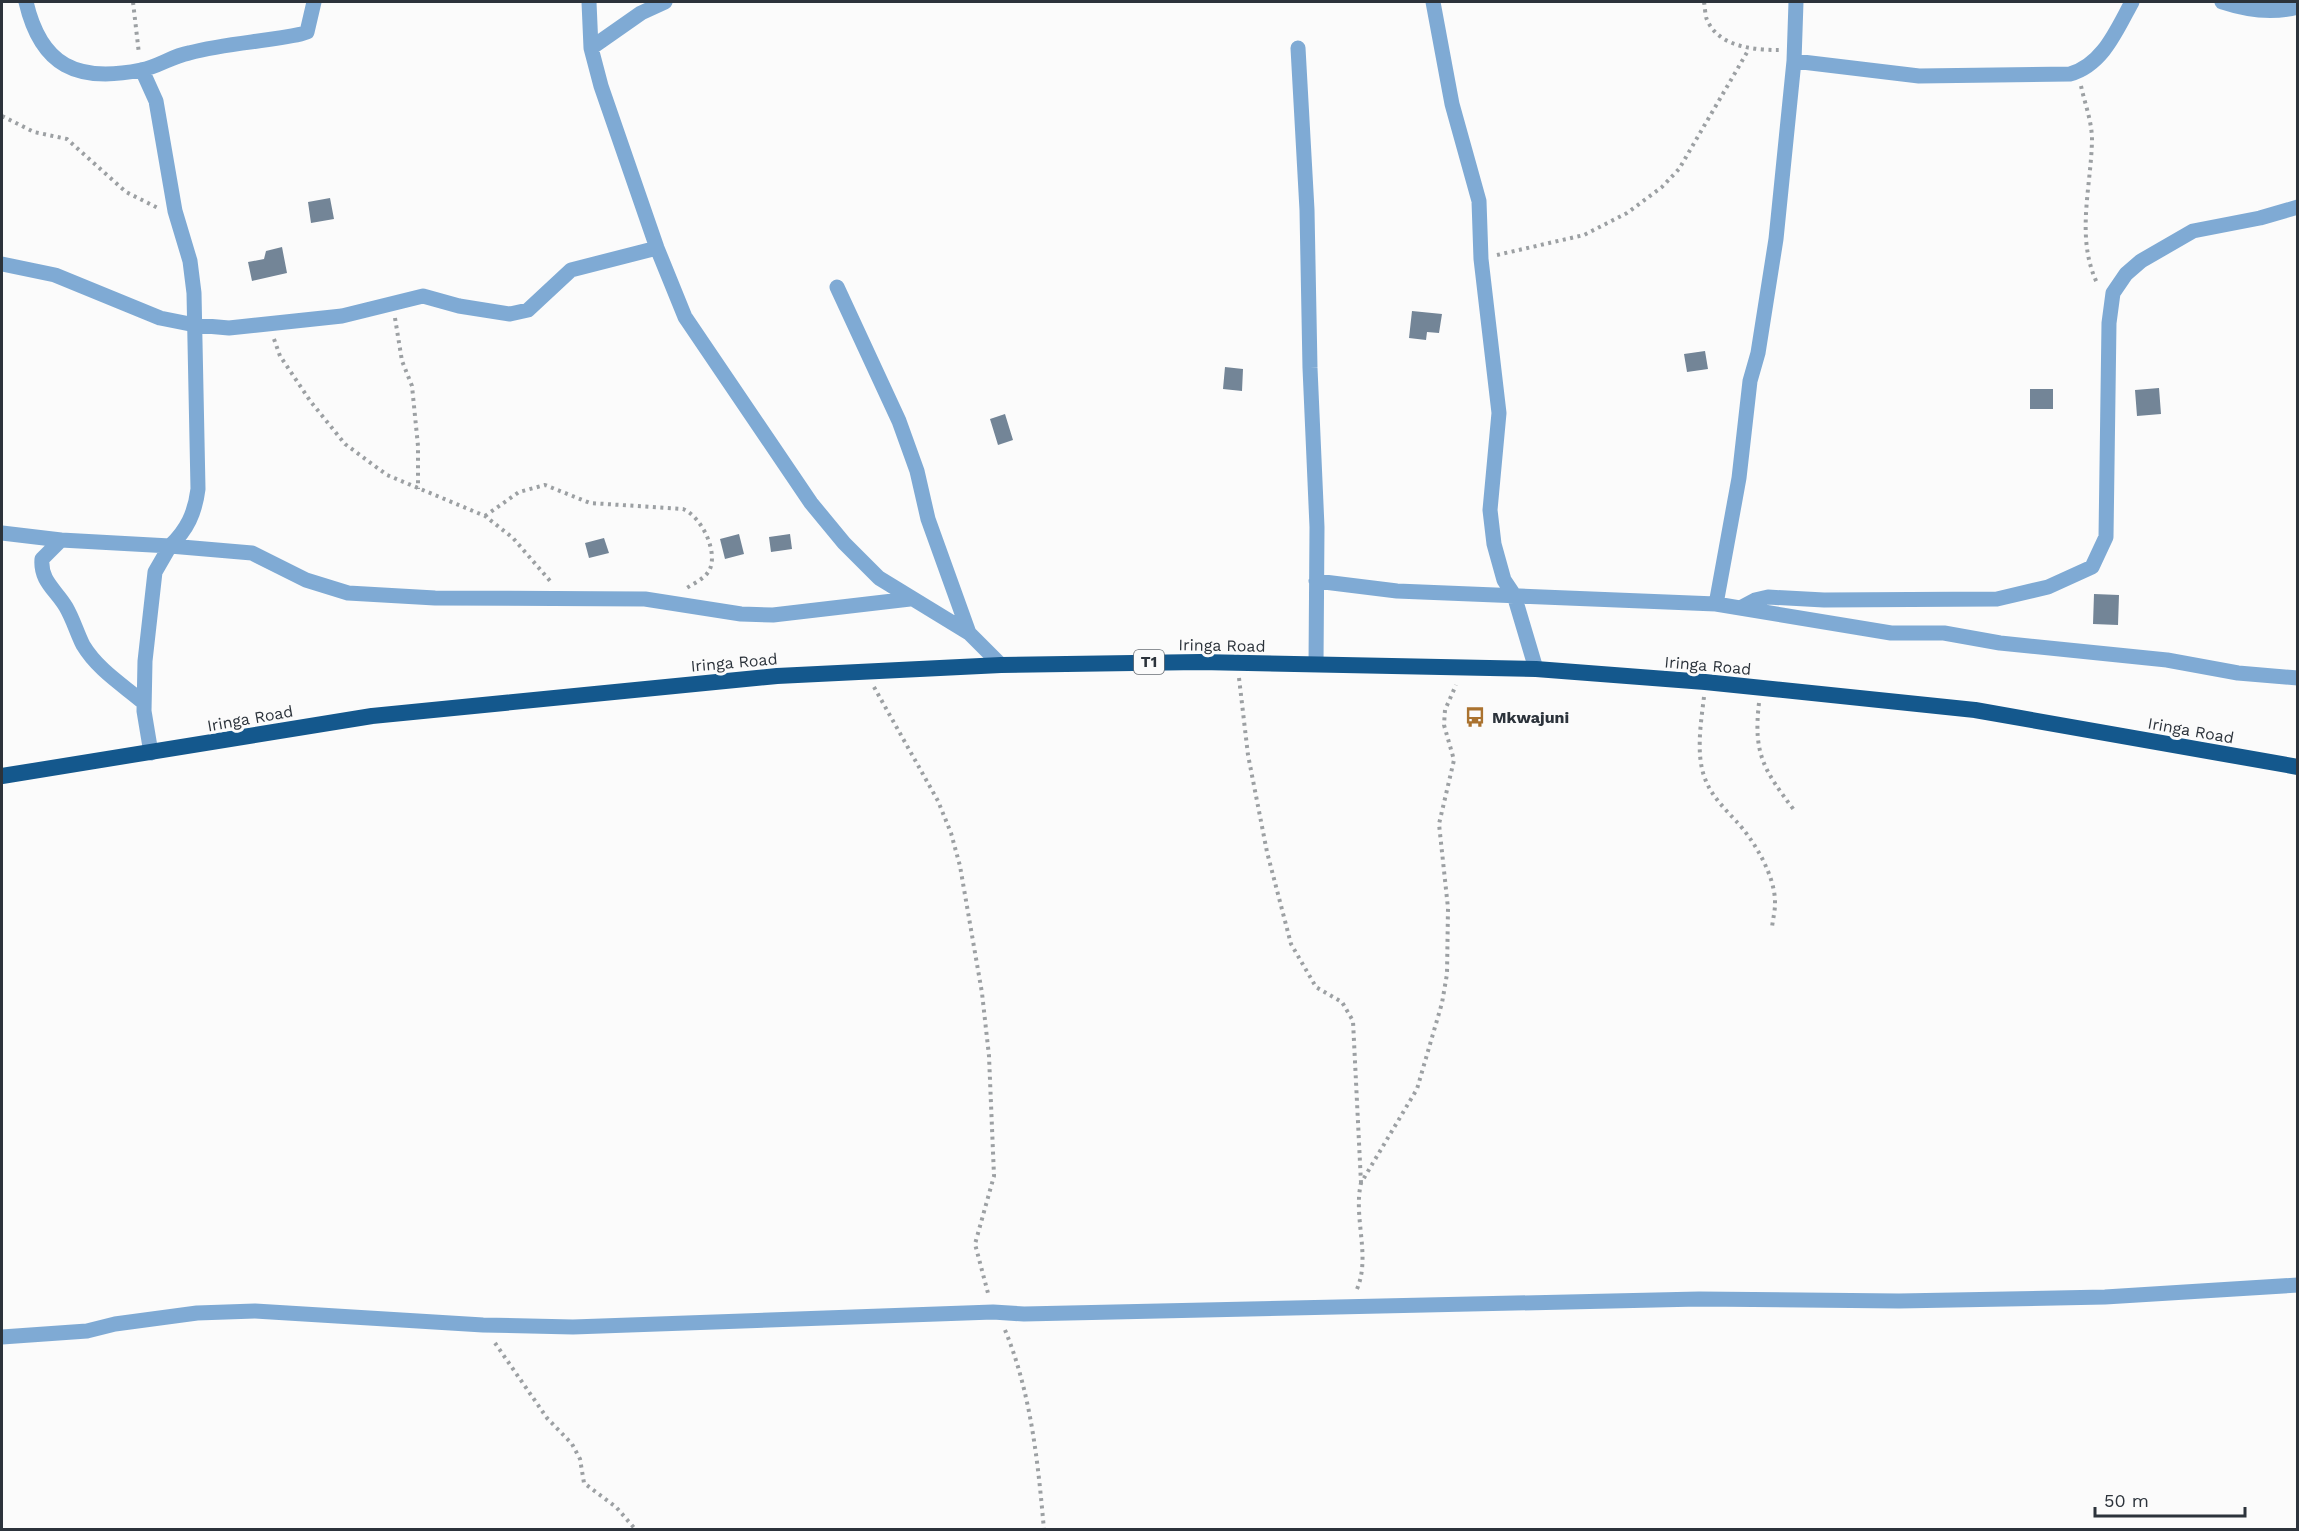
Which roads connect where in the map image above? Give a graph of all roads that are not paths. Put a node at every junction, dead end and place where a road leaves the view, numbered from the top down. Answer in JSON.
{"nodes":[{"id":1,"x":26,"y":2,"type":"edge"},
{"id":2,"x":314,"y":2,"type":"edge"},
{"id":3,"x":589,"y":2,"type":"edge"},
{"id":4,"x":665,"y":2,"type":"edge"},
{"id":5,"x":1433,"y":2,"type":"edge"},
{"id":6,"x":1796,"y":2,"type":"edge"},
{"id":7,"x":2133,"y":2,"type":"edge"},
{"id":8,"x":2222,"y":2,"type":"edge"},
{"id":9,"x":2298,"y":7,"type":"edge"},
{"id":10,"x":591,"y":48,"type":"junction"},
{"id":11,"x":1298,"y":48,"type":"dead end"},
{"id":12,"x":1794,"y":56,"type":"junction"},
{"id":13,"x":142,"y":70,"type":"junction"},
{"id":14,"x":2298,"y":207,"type":"edge"},
{"id":15,"x":657,"y":248,"type":"junction"},
{"id":16,"x":2,"y":264,"type":"edge"},
{"id":17,"x":837,"y":287,"type":"dead end"},
{"id":18,"x":195,"y":325,"type":"junction"},
{"id":19,"x":2,"y":533,"type":"edge"},
{"id":20,"x":61,"y":540,"type":"junction"},
{"id":21,"x":170,"y":546,"type":"junction"},
{"id":22,"x":1316,"y":581,"type":"junction"},
{"id":23,"x":1514,"y":595,"type":"junction"},
{"id":24,"x":910,"y":599,"type":"junction"},
{"id":25,"x":1716,"y":604,"type":"junction"},
{"id":26,"x":1740,"y":608,"type":"junction"},
{"id":27,"x":969,"y":633,"type":"junction"},
{"id":28,"x":1001,"y":664,"type":"junction"},
{"id":29,"x":1316,"y":664,"type":"junction"},
{"id":30,"x":1536,"y":669,"type":"junction"},
{"id":31,"x":2298,"y":678,"type":"edge"},
{"id":32,"x":144,"y":703,"type":"junction"},
{"id":33,"x":151,"y":753,"type":"junction"},
{"id":34,"x":2298,"y":767,"type":"edge"},
{"id":35,"x":2,"y":776,"type":"edge"},
{"id":36,"x":2298,"y":1285,"type":"edge"},
{"id":37,"x":2,"y":1337,"type":"edge"}],
"edges":[{"from":1,"to":13,"type":"street"},
{"from":2,"to":13,"type":"street"},
{"from":3,"to":10,"type":"street"},
{"from":4,"to":10,"type":"street"},
{"from":5,"to":23,"type":"street"},
{"from":6,"to":12,"type":"street"},
{"from":7,"to":12,"type":"street"},
{"from":8,"to":9,"type":"street"},
{"from":10,"to":15,"type":"street"},
{"from":11,"to":22,"type":"street"},
{"from":12,"to":25,"type":"street"},
{"from":13,"to":18,"type":"street"},
{"from":14,"to":26,"type":"street"},
{"from":15,"to":18,"type":"street"},
{"from":15,"to":24,"type":"street"},
{"from":16,"to":18,"type":"street"},
{"from":17,"to":27,"type":"street"},
{"from":18,"to":21,"type":"street"},
{"from":19,"to":20,"type":"street"},
{"from":20,"to":21,"type":"street"},
{"from":20,"to":32,"type":"street"},
{"from":21,"to":24,"type":"street"},
{"from":21,"to":32,"type":"street"},
{"from":22,"to":23,"type":"street"},
{"from":22,"to":29,"type":"street"},
{"from":23,"to":25,"type":"street"},
{"from":23,"to":30,"type":"street"},
{"from":24,"to":27,"type":"street"},
{"from":25,"to":26,"type":"street"},
{"from":26,"to":31,"type":"street"},
{"from":27,"to":28,"type":"street"},
{"from":28,"to":29,"type":"highway","name":"Iringa Road","number":"T1"},
{"from":28,"to":33,"type":"highway","name":"Iringa Road","number":"T1"},
{"from":29,"to":30,"type":"highway","name":"Iringa Road","number":"T1"},
{"from":30,"to":34,"type":"highway","name":"Iringa Road","number":"T1"},
{"from":32,"to":33,"type":"street"},
{"from":33,"to":35,"type":"highway","name":"Iringa Road","number":"T1"},
{"from":36,"to":37,"type":"street"}]}
